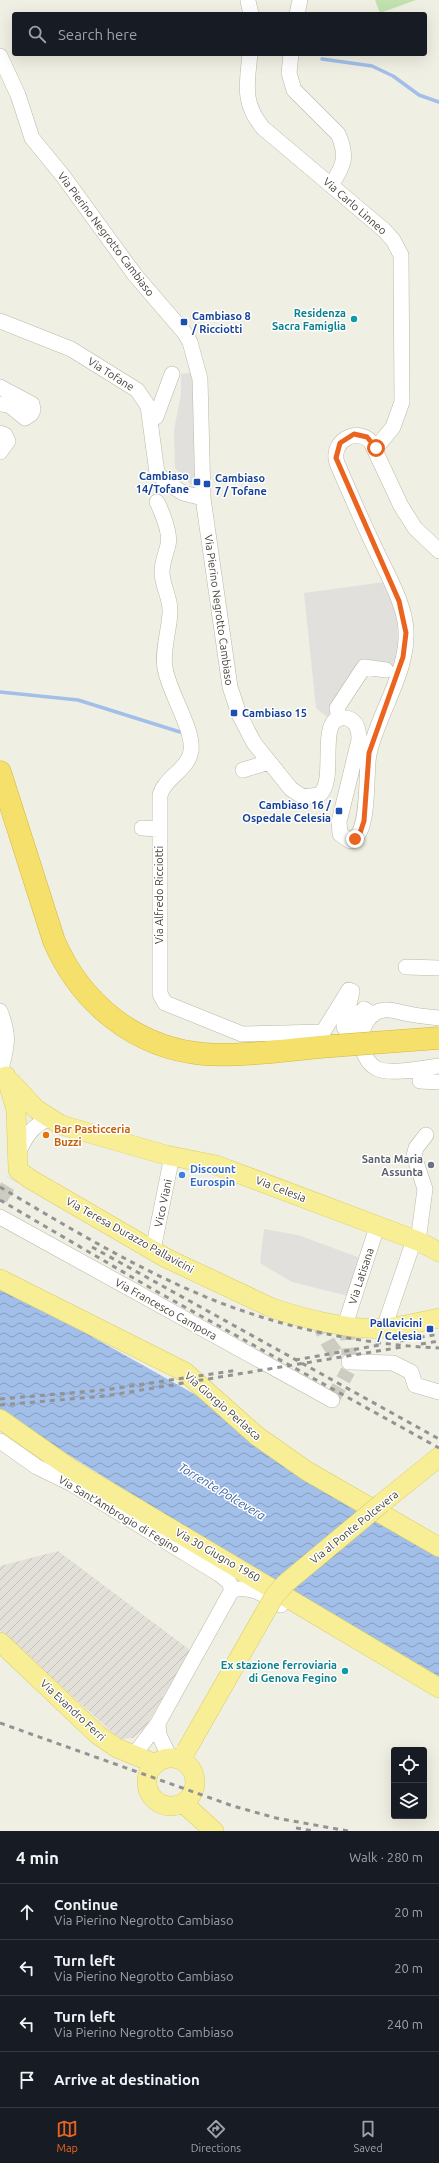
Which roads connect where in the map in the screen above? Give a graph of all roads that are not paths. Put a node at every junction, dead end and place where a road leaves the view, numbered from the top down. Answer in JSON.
{"nodes":[{"id":1,"x":300,"y":0,"type":"edge"},
{"id":2,"x":298,"y":12,"type":"edge"},
{"id":3,"x":0,"y":56,"type":"edge"},
{"id":4,"x":250,"y":56,"type":"edge"},
{"id":5,"x":291,"y":56,"type":"edge"},
{"id":6,"x":330,"y":184,"type":"junction"},
{"id":7,"x":0,"y":321,"type":"edge"},
{"id":8,"x":172,"y":374,"type":"dead end"},
{"id":9,"x":0,"y":387,"type":"edge"},
{"id":10,"x":0,"y":404,"type":"edge"},
{"id":11,"x":156,"y":417,"type":"dead end"},
{"id":12,"x":0,"y":434,"type":"edge"},
{"id":13,"x":374,"y":445,"type":"junction"},
{"id":14,"x":0,"y":452,"type":"edge"},
{"id":15,"x":203,"y":498,"type":"junction"},
{"id":16,"x":157,"y":502,"type":"dead end"},
{"id":17,"x":439,"y":551,"type":"edge"},
{"id":18,"x":386,"y":670,"type":"dead end"},
{"id":19,"x":338,"y":719,"type":"junction"},
{"id":20,"x":269,"y":762,"type":"junction"},
{"id":21,"x":243,"y":770,"type":"dead end"},
{"id":22,"x":0,"y":772,"type":"edge"},
{"id":23,"x":142,"y":828,"type":"dead end"},
{"id":24,"x":159,"y":829,"type":"junction"},
{"id":25,"x":406,"y":967,"type":"dead end"},
{"id":26,"x":439,"y":968,"type":"edge"},
{"id":27,"x":0,"y":1010,"type":"edge"},
{"id":28,"x":373,"y":1015,"type":"junction"},
{"id":29,"x":439,"y":1018,"type":"edge"},
{"id":30,"x":439,"y":1038,"type":"edge"},
{"id":31,"x":439,"y":1066,"type":"edge"},
{"id":32,"x":3,"y":1071,"type":"edge"},
{"id":33,"x":420,"y":1081,"type":"dead end"},
{"id":34,"x":439,"y":1082,"type":"edge"},
{"id":35,"x":49,"y":1119,"type":"junction"},
{"id":36,"x":426,"y":1134,"type":"dead end"},
{"id":37,"x":172,"y":1156,"type":"junction"},
{"id":38,"x":16,"y":1161,"type":"junction"},
{"id":39,"x":0,"y":1217,"type":"edge"},
{"id":40,"x":378,"y":1227,"type":"junction"},
{"id":41,"x":416,"y":1241,"type":"junction"},
{"id":42,"x":153,"y":1250,"type":"junction"},
{"id":43,"x":439,"y":1252,"type":"edge"},
{"id":44,"x":0,"y":1279,"type":"edge"},
{"id":45,"x":439,"y":1318,"type":"edge"},
{"id":46,"x":345,"y":1325,"type":"junction"},
{"id":47,"x":384,"y":1328,"type":"junction"},
{"id":48,"x":347,"y":1361,"type":"dead end"},
{"id":49,"x":185,"y":1372,"type":"junction"},
{"id":50,"x":439,"y":1392,"type":"edge"},
{"id":51,"x":332,"y":1400,"type":"dead end"},
{"id":52,"x":0,"y":1419,"type":"edge"},
{"id":53,"x":0,"y":1442,"type":"edge"},
{"id":54,"x":439,"y":1457,"type":"edge"},
{"id":55,"x":382,"y":1503,"type":"junction"},
{"id":56,"x":439,"y":1536,"type":"edge"},
{"id":57,"x":439,"y":1547,"type":"edge"},
{"id":58,"x":232,"y":1590,"type":"junction"},
{"id":59,"x":321,"y":1617,"type":"junction"},
{"id":60,"x":0,"y":1642,"type":"edge"},
{"id":61,"x":439,"y":1688,"type":"edge"},
{"id":62,"x":158,"y":1723,"type":"junction"},
{"id":63,"x":134,"y":1755,"type":"junction"},
{"id":64,"x":173,"y":1758,"type":"junction"},
{"id":65,"x":183,"y":1803,"type":"junction"},
{"id":66,"x":214,"y":1831,"type":"edge"}],
"edges":[{"from":1,"to":2,"type":"street"},
{"from":3,"to":15,"type":"street","name":"Via Pierino Negrotto Cambiaso"},
{"from":4,"to":6,"type":"street","name":"Via Carlo Linneo"},
{"from":5,"to":6,"type":"street"},
{"from":6,"to":13,"type":"street","name":"Via Carlo Linneo"},
{"from":7,"to":15,"type":"street","name":"Via Tofane"},
{"from":8,"to":11,"type":"street"},
{"from":9,"to":10,"type":"street"},
{"from":12,"to":14,"type":"street"},
{"from":13,"to":17,"type":"street"},
{"from":13,"to":19,"type":"street"},
{"from":15,"to":20,"type":"street","name":"Via Pierino Negrotto Cambiaso"},
{"from":16,"to":24,"type":"street","name":"Via Alfredo Ricciotti"},
{"from":18,"to":19,"type":"street","name":"Via Pierino Negrotto Cambiaso"},
{"from":19,"to":20,"type":"street","name":"Via Pierino Negrotto Cambiaso"},
{"from":20,"to":21,"type":"street"},
{"from":22,"to":30,"type":"highway","bridge":true},
{"from":23,"to":24,"type":"street"},
{"from":24,"to":28,"type":"street","name":"Via Alfredo Ricciotti"},
{"from":25,"to":26,"type":"street"},
{"from":27,"to":32,"type":"street"},
{"from":28,"to":29,"type":"street"},
{"from":28,"to":31,"type":"street"},
{"from":32,"to":35,"type":"main road","name":"Via Celesia"},
{"from":32,"to":38,"type":"main road"},
{"from":33,"to":34,"type":"street"},
{"from":35,"to":37,"type":"main road","name":"Via Celesia"},
{"from":35,"to":38,"type":"street"},
{"from":36,"to":41,"type":"street"},
{"from":37,"to":40,"type":"main road","name":"Via Celesia"},
{"from":37,"to":42,"type":"street","name":"Vico Viani"},
{"from":38,"to":42,"type":"main road","name":"Via Teresa Durazzo Pallavicini"},
{"from":39,"to":51,"type":"street","name":"Via Francesco Campora"},
{"from":40,"to":41,"type":"main road","name":"Via Celesia"},
{"from":40,"to":46,"type":"street","name":"Via Latisana"},
{"from":41,"to":43,"type":"main road","name":"Via Celesia"},
{"from":41,"to":47,"type":"street"},
{"from":42,"to":46,"type":"main road","name":"Via Teresa Durazzo Pallavicini"},
{"from":44,"to":49,"type":"main road","name":"Via Giorgio Perlasca"},
{"from":45,"to":47,"type":"main road","name":"Via Teresa Durazzo Pallavicini"},
{"from":46,"to":47,"type":"main road","name":"Via Teresa Durazzo Pallavicini"},
{"from":48,"to":50,"type":"street"},
{"from":49,"to":55,"type":"main road"},
{"from":49,"to":57,"type":"main road","name":"Via Giorgio Perlasca"},
{"from":52,"to":59,"type":"main road","name":"Via 30 Giugno 1960"},
{"from":53,"to":58,"type":"street","name":"Via Sant'Ambrogio di Fegino"},
{"from":54,"to":55,"type":"main road","name":"Via al Ponte Polcevera"},
{"from":55,"to":56,"type":"main road"},
{"from":55,"to":64,"type":"main road","name":"Via al Ponte Polcevera","bridge":true},
{"from":58,"to":59,"type":"street"},
{"from":58,"to":62,"type":"street"},
{"from":59,"to":61,"type":"main road","name":"Via 30 Giugno 1960"},
{"from":60,"to":63,"type":"main road","name":"Via Evandro Ferri"},
{"from":62,"to":63,"type":"street"},
{"from":62,"to":64,"type":"street"},
{"from":63,"to":64,"type":"main road","name":"Via Evandro Ferri"},
{"from":64,"to":65,"type":"main road","name":"Via Evandro Ferri"},
{"from":64,"to":65,"type":"main road"},
{"from":65,"to":66,"type":"main road"}]}
